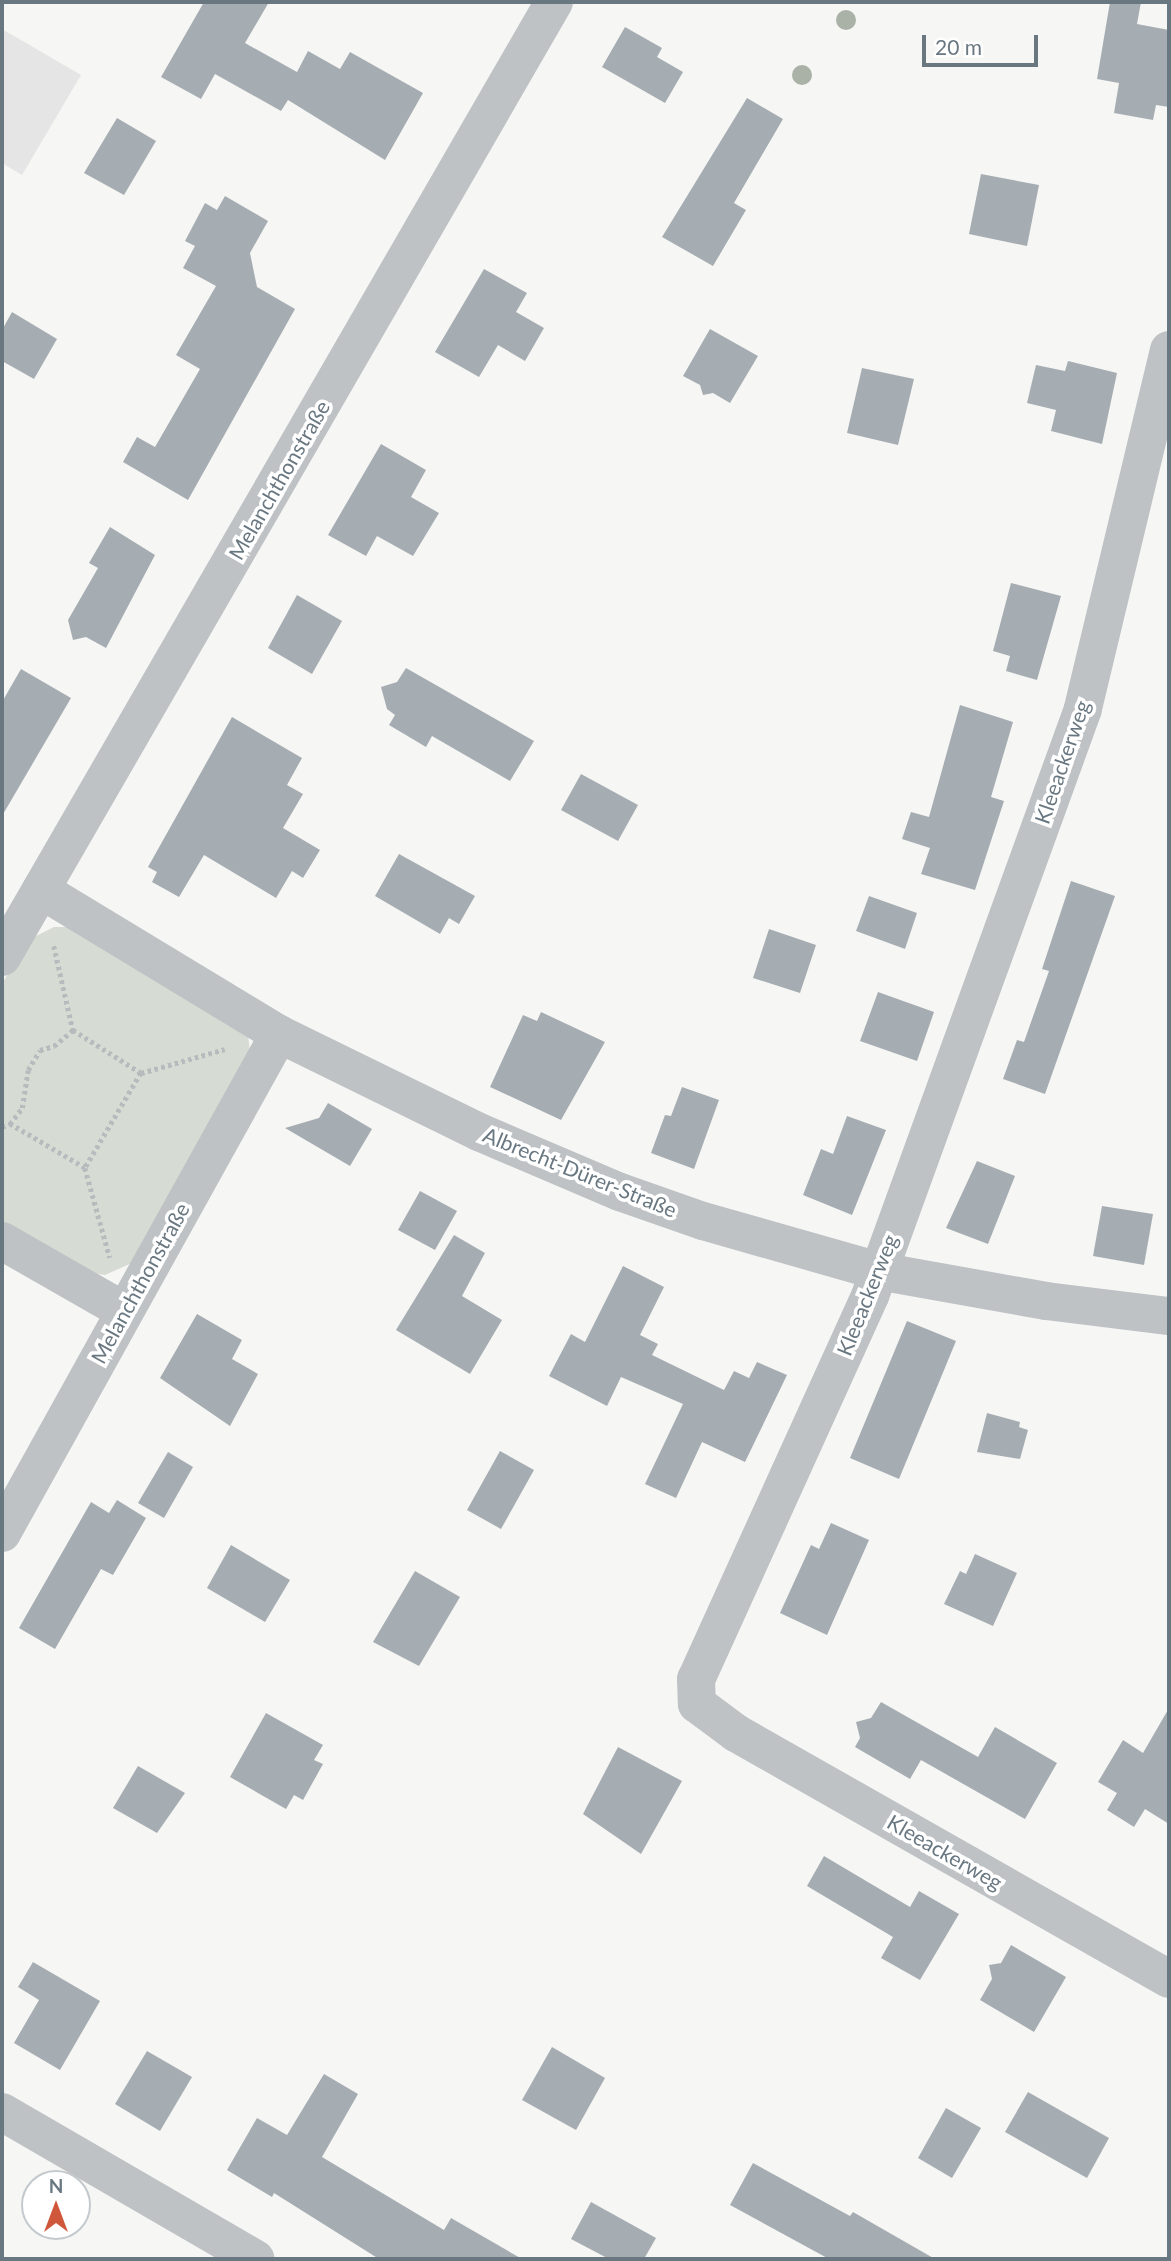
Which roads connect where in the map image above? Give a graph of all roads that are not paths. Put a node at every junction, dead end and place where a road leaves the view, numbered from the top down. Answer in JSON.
{"nodes":[{"id":1,"x":554,"y":2,"type":"edge"},
{"id":2,"x":1169,"y":351,"type":"edge"},
{"id":3,"x":41,"y":890,"type":"junction"},
{"id":4,"x":2,"y":957,"type":"edge"},
{"id":5,"x":279,"y":1034,"type":"junction"},
{"id":6,"x":2,"y":1241,"type":"edge"},
{"id":7,"x":878,"y":1271,"type":"junction"},
{"id":8,"x":124,"y":1311,"type":"junction"},
{"id":9,"x":1169,"y":1316,"type":"edge"},
{"id":10,"x":2,"y":1533,"type":"edge"},
{"id":11,"x":1169,"y":1979,"type":"edge"},
{"id":12,"x":2,"y":2112,"type":"edge"},
{"id":13,"x":256,"y":2259,"type":"edge"}],
"edges":[{"from":1,"to":3,"type":"street","name":"Melanchthonstraße"},
{"from":2,"to":7,"type":"street","name":"Kleeackerweg"},
{"from":3,"to":4,"type":"street","name":"Melanchthonstraße"},
{"from":3,"to":5,"type":"street","name":"Albrecht-Dürer-Straße"},
{"from":5,"to":7,"type":"street","name":"Albrecht-Dürer-Straße"},
{"from":5,"to":8,"type":"street","name":"Melanchthonstraße"},
{"from":6,"to":8,"type":"street"},
{"from":7,"to":9,"type":"street","name":"Albrecht-Dürer-Straße"},
{"from":7,"to":11,"type":"street","name":"Kleeackerweg"},
{"from":8,"to":10,"type":"street","name":"Melanchthonstraße"},
{"from":12,"to":13,"type":"street"}]}
